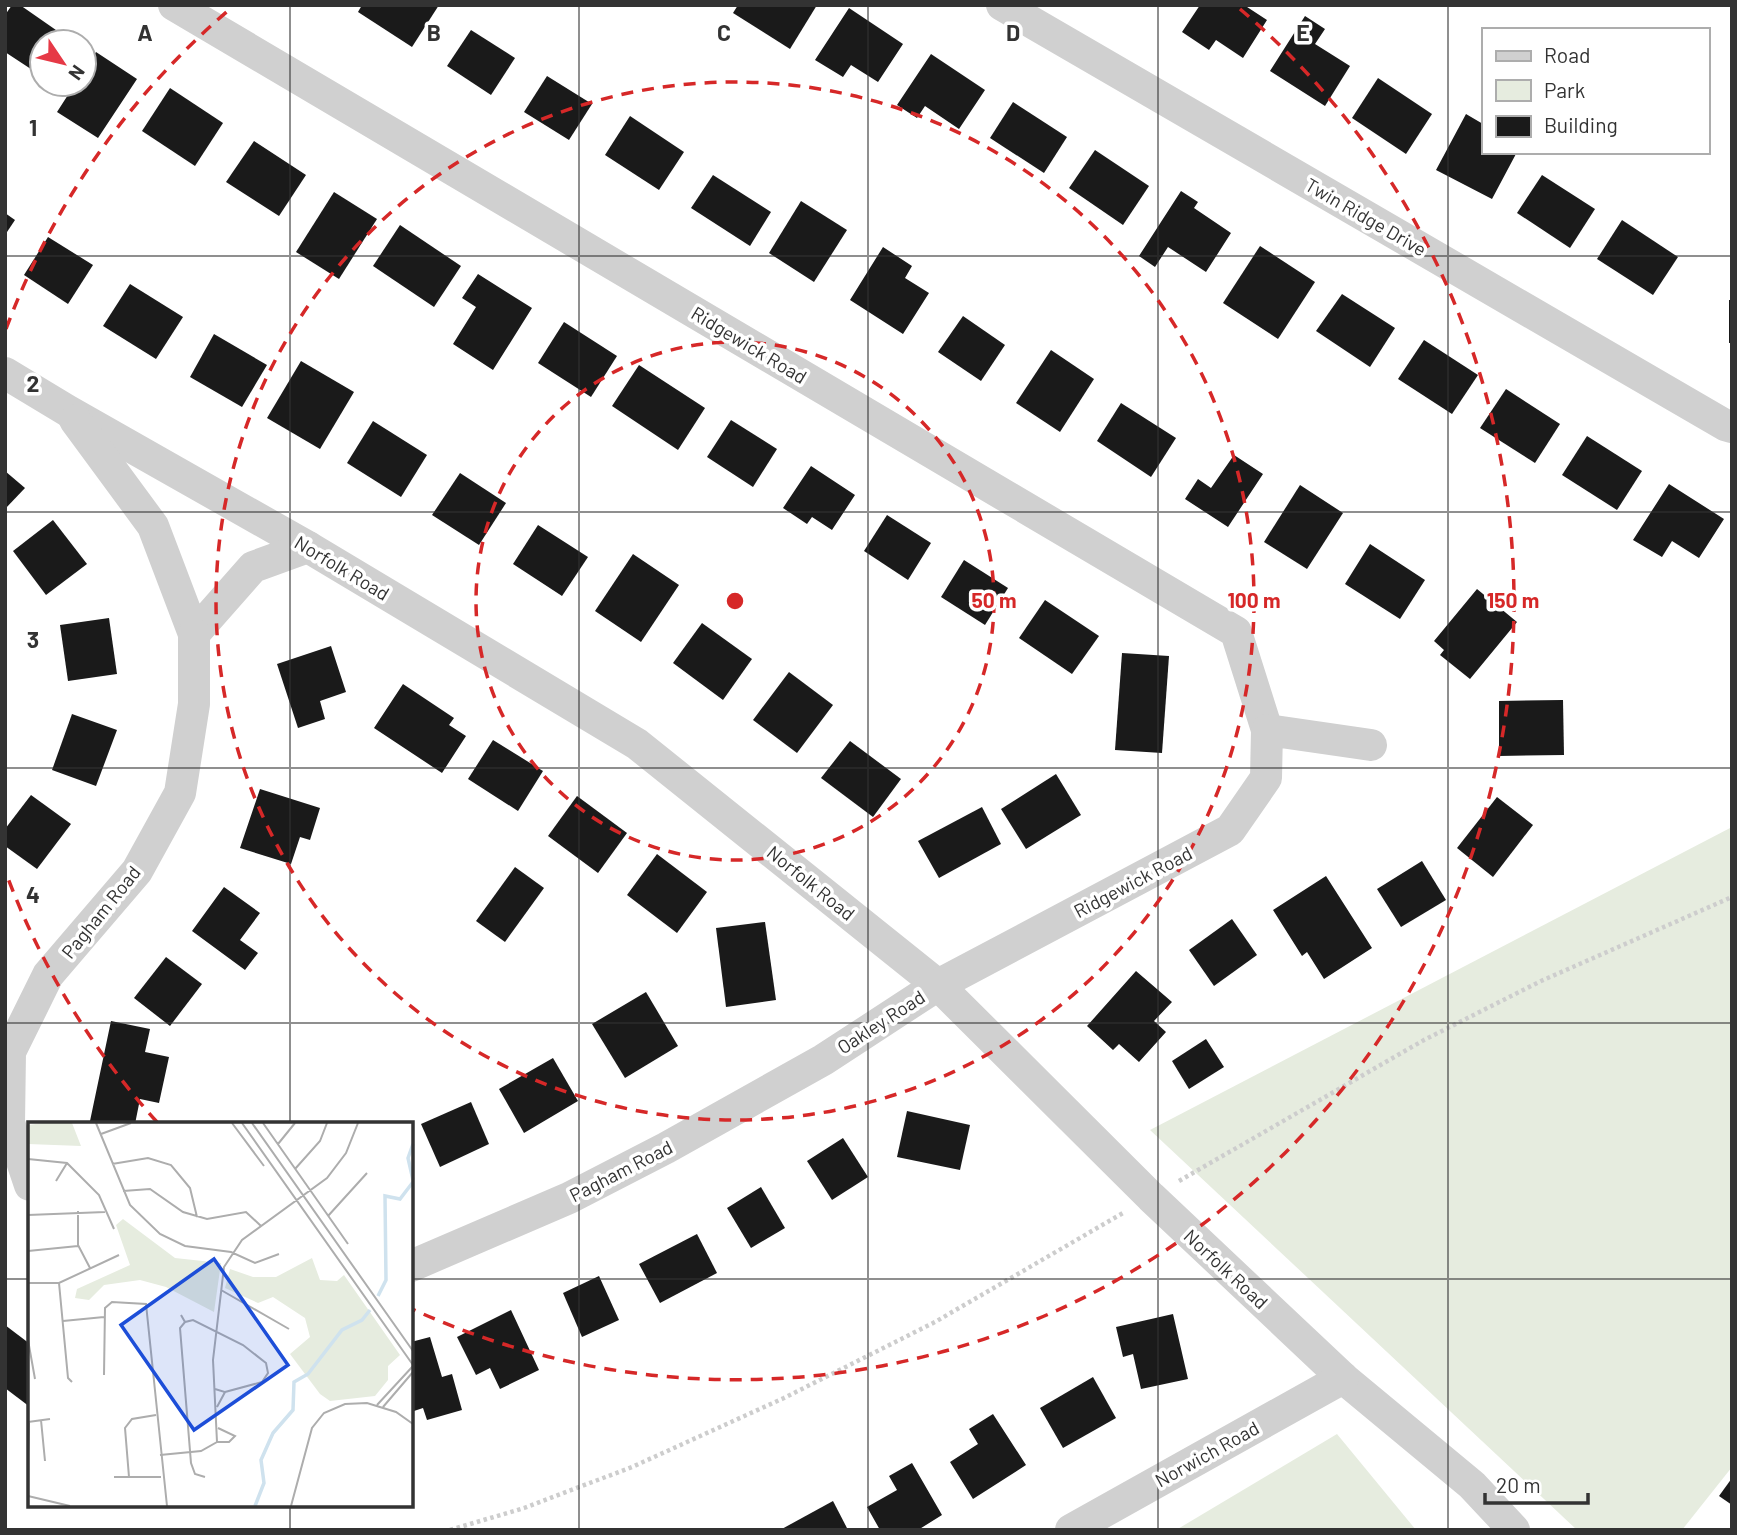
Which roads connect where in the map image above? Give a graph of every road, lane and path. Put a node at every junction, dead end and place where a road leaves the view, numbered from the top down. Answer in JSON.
{"nodes":[{"id":1,"x":174,"y":5,"type":"edge"},
{"id":2,"x":1002,"y":5,"type":"edge"},
{"id":3,"x":5,"y":373,"type":"edge"},
{"id":4,"x":68,"y":411,"type":"junction"},
{"id":5,"x":1732,"y":427,"type":"edge"},
{"id":6,"x":308,"y":547,"type":"junction"},
{"id":7,"x":194,"y":634,"type":"junction"},
{"id":8,"x":1266,"y":730,"type":"junction"},
{"id":9,"x":1371,"y":745,"type":"dead end"},
{"id":10,"x":1732,"y":897,"type":"edge"},
{"id":11,"x":938,"y":985,"type":"junction"},
{"id":12,"x":823,"y":1060,"type":"joint"},
{"id":13,"x":28,"y":1179,"type":"edge"},
{"id":14,"x":1151,"y":1197,"type":"junction"},
{"id":15,"x":413,"y":1265,"type":"edge"},
{"id":16,"x":1343,"y":1378,"type":"junction"},
{"id":17,"x":450,"y":1530,"type":"edge"},
{"id":18,"x":1071,"y":1530,"type":"edge"},
{"id":19,"x":1514,"y":1530,"type":"edge"}],
"edges":[{"from":1,"to":8,"type":"street","name":"Ridgewick Road"},
{"from":2,"to":5,"type":"street","name":"Twin Ridge Drive"},
{"from":3,"to":4,"type":"street","name":"Norfolk Road"},
{"from":4,"to":6,"type":"street","name":"Norfolk Road"},
{"from":4,"to":7,"type":"street","name":"Pagham Road"},
{"from":6,"to":7,"type":"street"},
{"from":6,"to":11,"type":"street","name":"Norfolk Road"},
{"from":7,"to":13,"type":"street","name":"Pagham Road"},
{"from":8,"to":9,"type":"street"},
{"from":8,"to":11,"type":"street","name":"Ridgewick Road"},
{"from":10,"to":14,"type":"path"},
{"from":11,"to":12,"type":"street","name":"Oakley Road"},
{"from":11,"to":14,"type":"street","name":"Norfolk Road"},
{"from":12,"to":15,"type":"street","name":"Pagham Road"},
{"from":14,"to":16,"type":"street","name":"Norfolk Road"},
{"from":14,"to":17,"type":"path"},
{"from":16,"to":18,"type":"street","name":"Norwich Road"},
{"from":16,"to":19,"type":"street","name":"Norfolk Road"}]}
